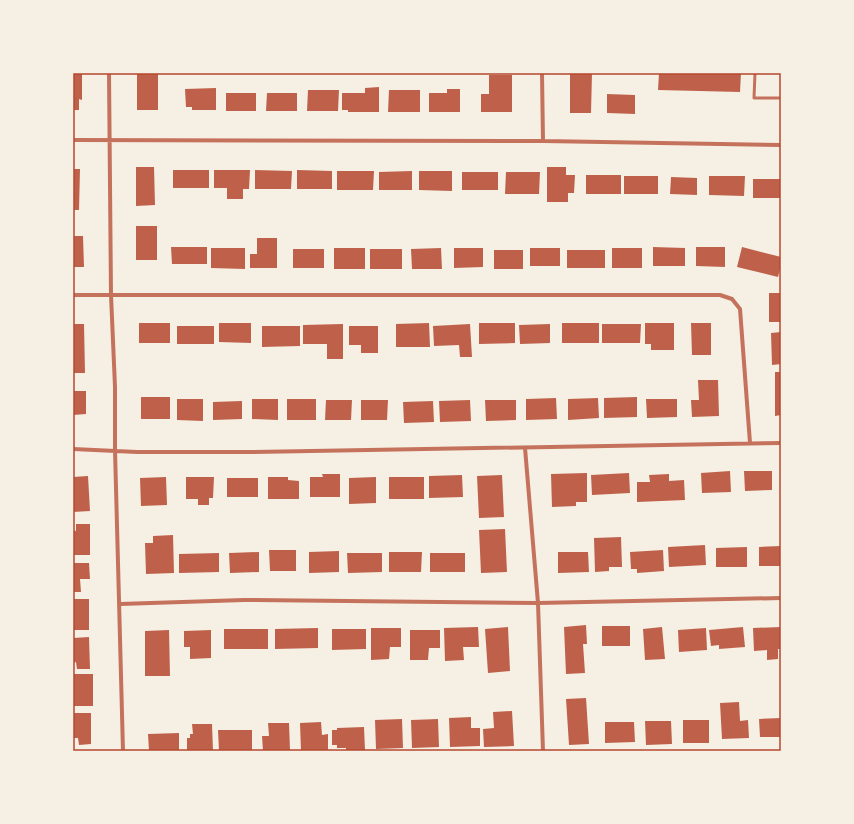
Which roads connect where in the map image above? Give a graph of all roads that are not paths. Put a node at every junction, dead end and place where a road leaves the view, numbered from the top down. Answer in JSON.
{"nodes":[{"id":1,"x":109,"y":73,"type":"edge"},
{"id":2,"x":542,"y":73,"type":"edge"},
{"id":3,"x":755,"y":73,"type":"edge"},
{"id":4,"x":781,"y":98,"type":"edge"},
{"id":5,"x":73,"y":140,"type":"edge"},
{"id":6,"x":110,"y":140,"type":"junction"},
{"id":7,"x":543,"y":141,"type":"junction"},
{"id":8,"x":781,"y":144,"type":"edge"},
{"id":9,"x":73,"y":295,"type":"edge"},
{"id":10,"x":111,"y":295,"type":"junction"},
{"id":11,"x":750,"y":443,"type":"junction"},
{"id":12,"x":781,"y":443,"type":"edge"},
{"id":13,"x":525,"y":448,"type":"junction"},
{"id":14,"x":73,"y":449,"type":"edge"},
{"id":15,"x":115,"y":450,"type":"junction"},
{"id":16,"x":781,"y":598,"type":"edge"},
{"id":17,"x":538,"y":603,"type":"junction"},
{"id":18,"x":120,"y":604,"type":"junction"},
{"id":19,"x":123,"y":751,"type":"edge"},
{"id":20,"x":543,"y":751,"type":"edge"}],
"edges":[{"from":1,"to":6,"type":"street"},
{"from":2,"to":7,"type":"street"},
{"from":3,"to":4,"type":"lane"},
{"from":5,"to":6,"type":"street"},
{"from":6,"to":7,"type":"street"},
{"from":6,"to":10,"type":"street"},
{"from":7,"to":8,"type":"street"},
{"from":9,"to":10,"type":"street"},
{"from":10,"to":11,"type":"street"},
{"from":10,"to":15,"type":"street"},
{"from":11,"to":12,"type":"street"},
{"from":11,"to":13,"type":"street"},
{"from":13,"to":15,"type":"street"},
{"from":13,"to":17,"type":"street"},
{"from":14,"to":15,"type":"street"},
{"from":15,"to":18,"type":"street"},
{"from":16,"to":17,"type":"street"},
{"from":17,"to":18,"type":"street"},
{"from":17,"to":20,"type":"street"},
{"from":18,"to":19,"type":"street"}]}
